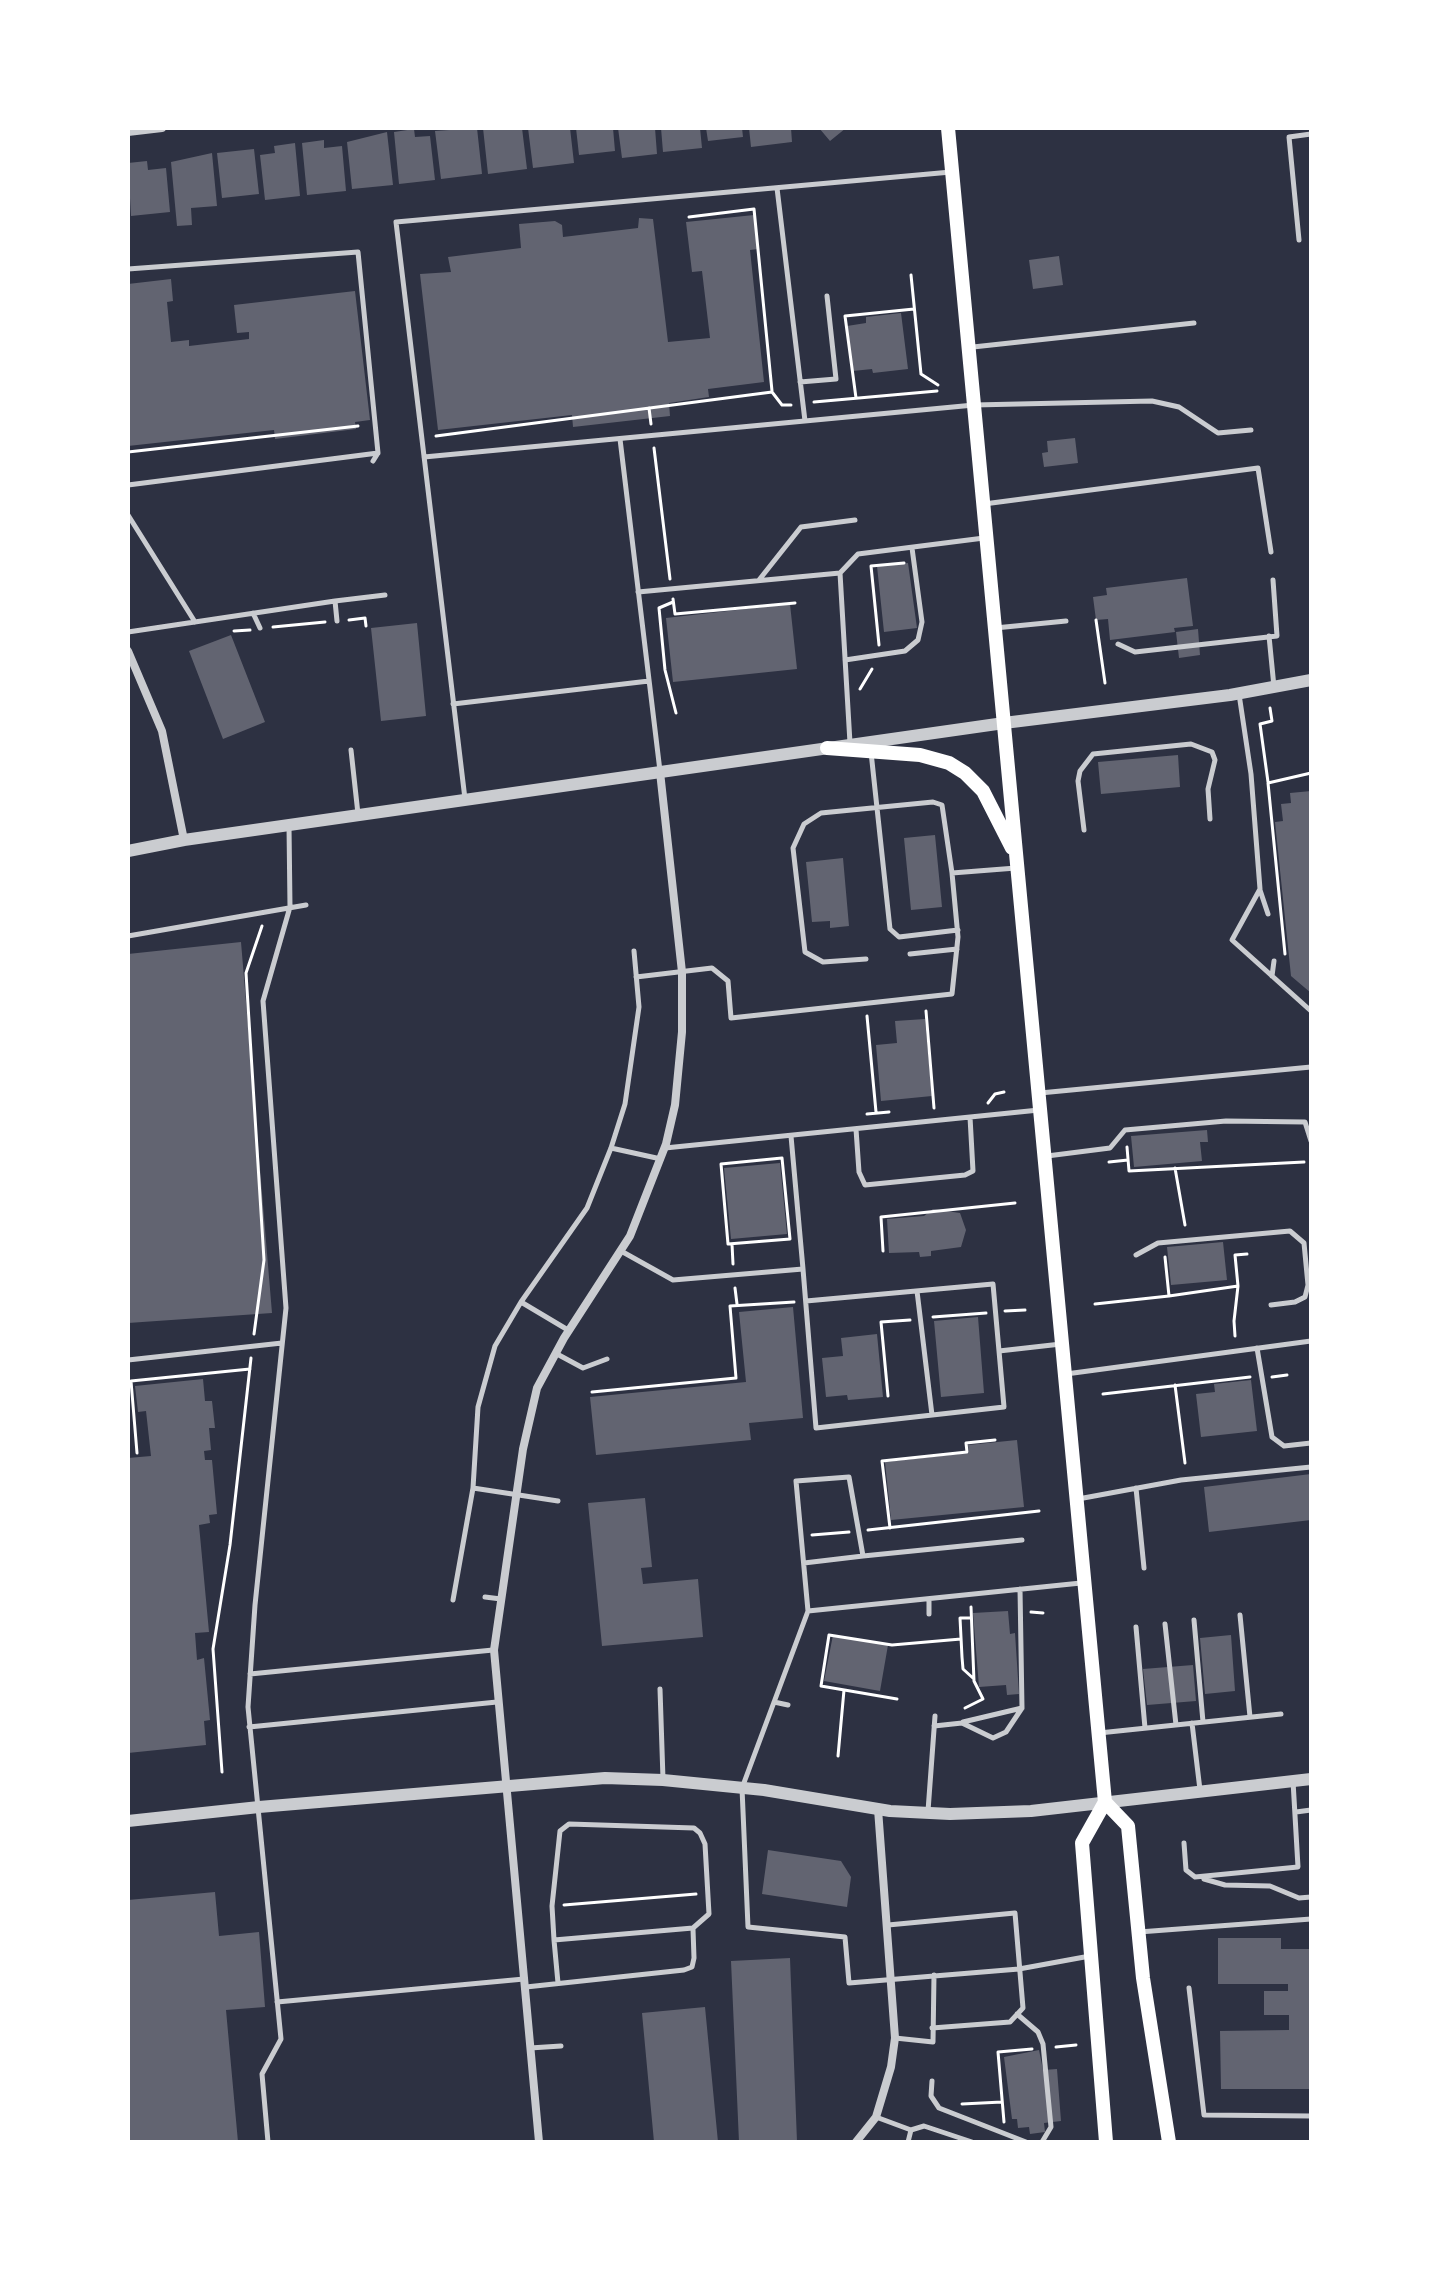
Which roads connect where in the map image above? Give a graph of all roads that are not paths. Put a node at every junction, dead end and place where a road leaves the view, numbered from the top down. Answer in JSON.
{"nodes":[{"id":1,"x":162,"y":128,"type":"edge"},
{"id":2,"x":948,"y":128,"type":"edge"},
{"id":3,"x":128,"y":132,"type":"edge"},
{"id":4,"x":1311,"y":134,"type":"edge"},
{"id":5,"x":952,"y":172,"type":"junction"},
{"id":6,"x":777,"y":188,"type":"junction"},
{"id":7,"x":1299,"y":240,"type":"dead end"},
{"id":8,"x":128,"y":269,"type":"edge"},
{"id":9,"x":827,"y":296,"type":"dead end"},
{"id":10,"x":1194,"y":323,"type":"dead end"},
{"id":11,"x":968,"y":347,"type":"junction"},
{"id":12,"x":800,"y":382,"type":"junction"},
{"id":13,"x":974,"y":405,"type":"junction"},
{"id":14,"x":805,"y":421,"type":"junction"},
{"id":15,"x":1251,"y":430,"type":"dead end"},
{"id":16,"x":620,"y":439,"type":"junction"},
{"id":17,"x":378,"y":453,"type":"junction"},
{"id":18,"x":424,"y":457,"type":"junction"},
{"id":19,"x":373,"y":461,"type":"dead end"},
{"id":20,"x":128,"y":485,"type":"edge"},
{"id":21,"x":983,"y":504,"type":"junction"},
{"id":22,"x":128,"y":515,"type":"edge"},
{"id":23,"x":855,"y":520,"type":"dead end"},
{"id":24,"x":986,"y":538,"type":"junction"},
{"id":25,"x":912,"y":547,"type":"junction"},
{"id":26,"x":1271,"y":552,"type":"dead end"},
{"id":27,"x":840,"y":573,"type":"junction"},
{"id":28,"x":759,"y":580,"type":"junction"},
{"id":29,"x":1273,"y":580,"type":"dead end"},
{"id":30,"x":638,"y":592,"type":"junction"},
{"id":31,"x":385,"y":595,"type":"dead end"},
{"id":32,"x":335,"y":601,"type":"junction"},
{"id":33,"x":253,"y":613,"type":"junction"},
{"id":34,"x":337,"y":621,"type":"road end"},
{"id":35,"x":1066,"y":621,"type":"dead end"},
{"id":36,"x":195,"y":622,"type":"junction"},
{"id":37,"x":260,"y":628,"type":"road end"},
{"id":38,"x":995,"y":628,"type":"junction"},
{"id":39,"x":128,"y":632,"type":"edge"},
{"id":40,"x":1269,"y":636,"type":"junction"},
{"id":41,"x":1118,"y":644,"type":"dead end"},
{"id":42,"x":128,"y":651,"type":"edge"},
{"id":43,"x":845,"y":660,"type":"junction"},
{"id":44,"x":1311,"y":680,"type":"edge"},
{"id":45,"x":649,"y":681,"type":"junction"},
{"id":46,"x":1274,"y":687,"type":"junction"},
{"id":47,"x":1239,"y":693,"type":"junction"},
{"id":48,"x":453,"y":704,"type":"junction"},
{"id":49,"x":1004,"y":723,"type":"junction"},
{"id":50,"x":850,"y":745,"type":"junction"},
{"id":51,"x":827,"y":748,"type":"junction"},
{"id":52,"x":351,"y":750,"type":"dead end"},
{"id":53,"x":871,"y":751,"type":"junction"},
{"id":54,"x":660,"y":772,"type":"junction"},
{"id":55,"x":465,"y":800,"type":"junction"},
{"id":56,"x":878,"y":809,"type":"junction"},
{"id":57,"x":358,"y":815,"type":"junction"},
{"id":58,"x":1210,"y":819,"type":"dead end"},
{"id":59,"x":289,"y":825,"type":"junction"},
{"id":60,"x":1084,"y":830,"type":"dead end"},
{"id":61,"x":184,"y":840,"type":"junction"},
{"id":62,"x":128,"y":851,"type":"edge"},
{"id":63,"x":1017,"y":862,"type":"junction"},
{"id":64,"x":952,"y":873,"type":"junction"},
{"id":65,"x":1260,"y":889,"type":"junction"},
{"id":66,"x":306,"y":905,"type":"dead end"},
{"id":67,"x":290,"y":907,"type":"junction"},
{"id":68,"x":1268,"y":914,"type":"dead end"},
{"id":69,"x":958,"y":930,"type":"junction"},
{"id":70,"x":128,"y":936,"type":"edge"},
{"id":71,"x":957,"y":949,"type":"junction"},
{"id":72,"x":634,"y":951,"type":"dead end"},
{"id":73,"x":910,"y":954,"type":"dead end"},
{"id":74,"x":866,"y":959,"type":"dead end"},
{"id":75,"x":1274,"y":961,"type":"dead end"},
{"id":76,"x":682,"y":972,"type":"junction"},
{"id":77,"x":1272,"y":976,"type":"junction"},
{"id":78,"x":636,"y":977,"type":"junction"},
{"id":79,"x":1311,"y":1011,"type":"edge"},
{"id":80,"x":1311,"y":1067,"type":"edge"},
{"id":81,"x":1039,"y":1093,"type":"junction"},
{"id":82,"x":1040,"y":1110,"type":"junction"},
{"id":83,"x":970,"y":1117,"type":"junction"},
{"id":84,"x":856,"y":1129,"type":"junction"},
{"id":85,"x":791,"y":1136,"type":"junction"},
{"id":86,"x":1311,"y":1141,"type":"edge"},
{"id":87,"x":611,"y":1148,"type":"junction"},
{"id":88,"x":665,"y":1148,"type":"junction"},
{"id":89,"x":1044,"y":1156,"type":"junction"},
{"id":90,"x":661,"y":1159,"type":"junction"},
{"id":91,"x":621,"y":1251,"type":"junction"},
{"id":92,"x":1136,"y":1255,"type":"dead end"},
{"id":93,"x":803,"y":1269,"type":"junction"},
{"id":94,"x":917,"y":1291,"type":"junction"},
{"id":95,"x":805,"y":1301,"type":"junction"},
{"id":96,"x":521,"y":1302,"type":"junction"},
{"id":97,"x":1271,"y":1305,"type":"dead end"},
{"id":98,"x":569,"y":1330,"type":"junction"},
{"id":99,"x":1311,"y":1341,"type":"edge"},
{"id":100,"x":282,"y":1343,"type":"junction"},
{"id":101,"x":1062,"y":1344,"type":"junction"},
{"id":102,"x":1257,"y":1348,"type":"junction"},
{"id":103,"x":999,"y":1351,"type":"junction"},
{"id":104,"x":556,"y":1353,"type":"junction"},
{"id":105,"x":607,"y":1359,"type":"dead end"},
{"id":106,"x":128,"y":1360,"type":"edge"},
{"id":107,"x":1065,"y":1374,"type":"junction"},
{"id":108,"x":932,"y":1415,"type":"junction"},
{"id":109,"x":1311,"y":1443,"type":"edge"},
{"id":110,"x":1311,"y":1467,"type":"edge"},
{"id":111,"x":473,"y":1488,"type":"junction"},
{"id":112,"x":1136,"y":1488,"type":"junction"},
{"id":113,"x":518,"y":1494,"type":"junction"},
{"id":114,"x":1077,"y":1499,"type":"junction"},
{"id":115,"x":558,"y":1501,"type":"dead end"},
{"id":116,"x":1022,"y":1540,"type":"dead end"},
{"id":117,"x":863,"y":1556,"type":"junction"},
{"id":118,"x":804,"y":1563,"type":"junction"},
{"id":119,"x":1144,"y":1568,"type":"dead end"},
{"id":120,"x":1085,"y":1583,"type":"junction"},
{"id":121,"x":1020,"y":1589,"type":"junction"},
{"id":122,"x":485,"y":1597,"type":"dead end"},
{"id":123,"x":501,"y":1599,"type":"junction"},
{"id":124,"x":929,"y":1599,"type":"junction"},
{"id":125,"x":453,"y":1600,"type":"dead end"},
{"id":126,"x":808,"y":1611,"type":"junction"},
{"id":127,"x":929,"y":1614,"type":"dead end"},
{"id":128,"x":1240,"y":1615,"type":"dead end"},
{"id":129,"x":1194,"y":1620,"type":"dead end"},
{"id":130,"x":1165,"y":1624,"type":"dead end"},
{"id":131,"x":1136,"y":1627,"type":"dead end"},
{"id":132,"x":494,"y":1650,"type":"junction"},
{"id":133,"x":250,"y":1674,"type":"junction"},
{"id":134,"x":660,"y":1689,"type":"dead end"},
{"id":135,"x":497,"y":1702,"type":"junction"},
{"id":136,"x":774,"y":1702,"type":"junction"},
{"id":137,"x":788,"y":1705,"type":"dead end"},
{"id":138,"x":1022,"y":1708,"type":"junction"},
{"id":139,"x":1281,"y":1714,"type":"dead end"},
{"id":140,"x":935,"y":1716,"type":"dead end"},
{"id":141,"x":1250,"y":1717,"type":"junction"},
{"id":142,"x":1203,"y":1722,"type":"junction"},
{"id":143,"x":962,"y":1723,"type":"junction"},
{"id":144,"x":1192,"y":1723,"type":"junction"},
{"id":145,"x":1176,"y":1725,"type":"junction"},
{"id":146,"x":934,"y":1726,"type":"junction"},
{"id":147,"x":249,"y":1727,"type":"junction"},
{"id":148,"x":1145,"y":1728,"type":"junction"},
{"id":149,"x":1099,"y":1733,"type":"junction"},
{"id":150,"x":1311,"y":1779,"type":"edge"},
{"id":151,"x":663,"y":1780,"type":"junction"},
{"id":152,"x":1293,"y":1780,"type":"junction"},
{"id":153,"x":505,"y":1786,"type":"junction"},
{"id":154,"x":742,"y":1788,"type":"junction"},
{"id":155,"x":1200,"y":1791,"type":"junction"},
{"id":156,"x":1105,"y":1802,"type":"junction"},
{"id":157,"x":259,"y":1807,"type":"junction"},
{"id":158,"x":878,"y":1809,"type":"junction"},
{"id":159,"x":1311,"y":1810,"type":"edge"},
{"id":160,"x":1296,"y":1812,"type":"junction"},
{"id":161,"x":928,"y":1813,"type":"junction"},
{"id":162,"x":128,"y":1821,"type":"edge"},
{"id":163,"x":1184,"y":1843,"type":"dead end"},
{"id":164,"x":1199,"y":1877,"type":"junction"},
{"id":165,"x":1311,"y":1897,"type":"edge"},
{"id":166,"x":1311,"y":1919,"type":"edge"},
{"id":167,"x":888,"y":1925,"type":"junction"},
{"id":168,"x":693,"y":1928,"type":"junction"},
{"id":169,"x":1138,"y":1933,"type":"junction"},
{"id":170,"x":554,"y":1940,"type":"junction"},
{"id":171,"x":1091,"y":1955,"type":"junction"},
{"id":172,"x":1019,"y":1969,"type":"junction"},
{"id":173,"x":934,"y":1975,"type":"junction"},
{"id":174,"x":892,"y":1979,"type":"junction"},
{"id":175,"x":524,"y":1983,"type":"junction"},
{"id":176,"x":558,"y":1983,"type":"junction"},
{"id":177,"x":1189,"y":1988,"type":"dead end"},
{"id":178,"x":277,"y":2002,"type":"junction"},
{"id":179,"x":1017,"y":2014,"type":"junction"},
{"id":180,"x":932,"y":2028,"type":"junction"},
{"id":181,"x":895,"y":2038,"type":"junction"},
{"id":182,"x":561,"y":2046,"type":"dead end"},
{"id":183,"x":530,"y":2048,"type":"junction"},
{"id":184,"x":932,"y":2081,"type":"dead end"},
{"id":185,"x":1311,"y":2116,"type":"edge"},
{"id":186,"x":876,"y":2117,"type":"junction"},
{"id":187,"x":911,"y":2130,"type":"junction"},
{"id":188,"x":268,"y":2142,"type":"edge"},
{"id":189,"x":539,"y":2142,"type":"edge"},
{"id":190,"x":856,"y":2142,"type":"edge"},
{"id":191,"x":908,"y":2142,"type":"edge"},
{"id":192,"x":972,"y":2142,"type":"edge"},
{"id":193,"x":1026,"y":2142,"type":"edge"},
{"id":194,"x":1042,"y":2142,"type":"edge"},
{"id":195,"x":1106,"y":2142,"type":"edge"},
{"id":196,"x":1169,"y":2142,"type":"edge"}],
"edges":[{"from":1,"to":3,"type":"street"},
{"from":2,"to":5,"type":"main road"},
{"from":4,"to":7,"type":"lane"},
{"from":5,"to":6,"type":"lane"},
{"from":5,"to":11,"type":"main road"},
{"from":6,"to":12,"type":"lane"},
{"from":6,"to":18,"type":"lane"},
{"from":8,"to":17,"type":"lane"},
{"from":9,"to":12,"type":"lane"},
{"from":10,"to":11,"type":"lane"},
{"from":11,"to":13,"type":"main road"},
{"from":12,"to":14,"type":"lane"},
{"from":13,"to":14,"type":"lane"},
{"from":13,"to":15,"type":"lane"},
{"from":13,"to":21,"type":"main road"},
{"from":14,"to":16,"type":"lane"},
{"from":16,"to":18,"type":"lane"},
{"from":16,"to":30,"type":"lane"},
{"from":17,"to":19,"type":"lane"},
{"from":17,"to":20,"type":"lane"},
{"from":18,"to":48,"type":"lane"},
{"from":21,"to":24,"type":"main road"},
{"from":21,"to":26,"type":"lane"},
{"from":22,"to":36,"type":"lane"},
{"from":23,"to":28,"type":"lane"},
{"from":24,"to":25,"type":"lane"},
{"from":24,"to":38,"type":"main road"},
{"from":25,"to":27,"type":"lane"},
{"from":25,"to":43,"type":"lane"},
{"from":27,"to":28,"type":"lane"},
{"from":27,"to":43,"type":"lane"},
{"from":28,"to":30,"type":"lane"},
{"from":29,"to":40,"type":"lane"},
{"from":30,"to":45,"type":"lane"},
{"from":31,"to":32,"type":"lane"},
{"from":32,"to":33,"type":"lane"},
{"from":32,"to":34,"type":"lane"},
{"from":33,"to":36,"type":"lane"},
{"from":33,"to":37,"type":"lane"},
{"from":35,"to":38,"type":"lane"},
{"from":36,"to":39,"type":"lane"},
{"from":38,"to":49,"type":"main road"},
{"from":40,"to":41,"type":"lane"},
{"from":40,"to":46,"type":"lane"},
{"from":42,"to":61,"type":"street"},
{"from":43,"to":50,"type":"lane"},
{"from":44,"to":46,"type":"street"},
{"from":45,"to":48,"type":"lane"},
{"from":45,"to":54,"type":"lane"},
{"from":46,"to":47,"type":"street"},
{"from":47,"to":49,"type":"street"},
{"from":47,"to":65,"type":"lane"},
{"from":48,"to":55,"type":"lane"},
{"from":49,"to":50,"type":"street"},
{"from":49,"to":63,"type":"main road"},
{"from":50,"to":51,"type":"street"},
{"from":51,"to":53,"type":"main road"},
{"from":51,"to":54,"type":"street"},
{"from":52,"to":57,"type":"lane"},
{"from":53,"to":56,"type":"lane"},
{"from":53,"to":63,"type":"main road"},
{"from":54,"to":55,"type":"street"},
{"from":54,"to":76,"type":"street"},
{"from":55,"to":57,"type":"street"},
{"from":56,"to":64,"type":"lane"},
{"from":56,"to":69,"type":"lane"},
{"from":56,"to":74,"type":"lane"},
{"from":57,"to":59,"type":"street"},
{"from":58,"to":60,"type":"lane"},
{"from":59,"to":61,"type":"street"},
{"from":59,"to":67,"type":"lane"},
{"from":61,"to":62,"type":"street"},
{"from":63,"to":64,"type":"lane"},
{"from":63,"to":81,"type":"main road"},
{"from":64,"to":69,"type":"lane"},
{"from":65,"to":68,"type":"lane"},
{"from":65,"to":77,"type":"lane"},
{"from":66,"to":67,"type":"lane"},
{"from":67,"to":70,"type":"lane"},
{"from":67,"to":100,"type":"lane"},
{"from":69,"to":71,"type":"lane"},
{"from":71,"to":73,"type":"lane"},
{"from":71,"to":76,"type":"lane"},
{"from":72,"to":78,"type":"lane"},
{"from":75,"to":77,"type":"lane"},
{"from":76,"to":78,"type":"lane"},
{"from":76,"to":88,"type":"street"},
{"from":77,"to":79,"type":"lane"},
{"from":78,"to":87,"type":"lane"},
{"from":80,"to":81,"type":"lane"},
{"from":81,"to":82,"type":"main road"},
{"from":82,"to":83,"type":"lane"},
{"from":82,"to":89,"type":"main road"},
{"from":83,"to":84,"type":"lane"},
{"from":83,"to":84,"type":"lane"},
{"from":84,"to":85,"type":"lane"},
{"from":85,"to":88,"type":"lane"},
{"from":85,"to":93,"type":"lane"},
{"from":86,"to":89,"type":"lane"},
{"from":87,"to":90,"type":"lane"},
{"from":87,"to":96,"type":"lane"},
{"from":88,"to":90,"type":"street"},
{"from":89,"to":101,"type":"main road"},
{"from":90,"to":91,"type":"street"},
{"from":91,"to":93,"type":"lane"},
{"from":91,"to":98,"type":"street"},
{"from":92,"to":97,"type":"lane"},
{"from":93,"to":95,"type":"lane"},
{"from":94,"to":95,"type":"lane"},
{"from":94,"to":103,"type":"lane"},
{"from":94,"to":108,"type":"lane"},
{"from":95,"to":108,"type":"lane"},
{"from":96,"to":98,"type":"lane"},
{"from":96,"to":111,"type":"lane"},
{"from":98,"to":104,"type":"street"},
{"from":99,"to":102,"type":"lane"},
{"from":100,"to":106,"type":"lane"},
{"from":100,"to":133,"type":"lane"},
{"from":101,"to":103,"type":"lane"},
{"from":101,"to":107,"type":"main road"},
{"from":102,"to":107,"type":"lane"},
{"from":102,"to":109,"type":"lane"},
{"from":103,"to":108,"type":"lane"},
{"from":104,"to":105,"type":"lane"},
{"from":104,"to":113,"type":"street"},
{"from":107,"to":114,"type":"main road"},
{"from":110,"to":112,"type":"lane"},
{"from":111,"to":113,"type":"lane"},
{"from":111,"to":125,"type":"lane"},
{"from":112,"to":114,"type":"lane"},
{"from":112,"to":119,"type":"lane"},
{"from":113,"to":115,"type":"lane"},
{"from":113,"to":123,"type":"street"},
{"from":114,"to":120,"type":"main road"},
{"from":116,"to":117,"type":"lane"},
{"from":117,"to":118,"type":"lane"},
{"from":117,"to":118,"type":"lane"},
{"from":118,"to":126,"type":"lane"},
{"from":120,"to":121,"type":"lane"},
{"from":120,"to":149,"type":"main road"},
{"from":121,"to":124,"type":"lane"},
{"from":121,"to":138,"type":"lane"},
{"from":122,"to":123,"type":"lane"},
{"from":123,"to":132,"type":"street"},
{"from":124,"to":126,"type":"lane"},
{"from":124,"to":127,"type":"lane"},
{"from":126,"to":136,"type":"lane"},
{"from":128,"to":141,"type":"lane"},
{"from":129,"to":142,"type":"lane"},
{"from":130,"to":145,"type":"lane"},
{"from":131,"to":148,"type":"lane"},
{"from":132,"to":133,"type":"lane"},
{"from":132,"to":135,"type":"street"},
{"from":133,"to":147,"type":"lane"},
{"from":134,"to":151,"type":"lane"},
{"from":135,"to":147,"type":"lane"},
{"from":135,"to":153,"type":"street"},
{"from":136,"to":137,"type":"lane"},
{"from":136,"to":154,"type":"lane"},
{"from":138,"to":143,"type":"lane"},
{"from":138,"to":143,"type":"lane"},
{"from":139,"to":141,"type":"lane"},
{"from":140,"to":146,"type":"lane"},
{"from":141,"to":142,"type":"lane"},
{"from":142,"to":144,"type":"lane"},
{"from":143,"to":146,"type":"lane"},
{"from":144,"to":145,"type":"lane"},
{"from":144,"to":155,"type":"lane"},
{"from":145,"to":148,"type":"lane"},
{"from":146,"to":161,"type":"lane"},
{"from":147,"to":157,"type":"lane"},
{"from":148,"to":149,"type":"lane"},
{"from":149,"to":156,"type":"main road"},
{"from":150,"to":152,"type":"street"},
{"from":151,"to":153,"type":"street"},
{"from":151,"to":154,"type":"street"},
{"from":152,"to":155,"type":"street"},
{"from":152,"to":160,"type":"lane"},
{"from":153,"to":157,"type":"street"},
{"from":153,"to":175,"type":"street"},
{"from":154,"to":158,"type":"street"},
{"from":154,"to":174,"type":"lane"},
{"from":155,"to":156,"type":"street"},
{"from":156,"to":161,"type":"street"},
{"from":156,"to":169,"type":"main road"},
{"from":156,"to":171,"type":"main road"},
{"from":157,"to":162,"type":"street"},
{"from":157,"to":178,"type":"lane"},
{"from":158,"to":161,"type":"street"},
{"from":158,"to":167,"type":"street"},
{"from":159,"to":160,"type":"lane"},
{"from":160,"to":164,"type":"lane"},
{"from":163,"to":164,"type":"lane"},
{"from":164,"to":165,"type":"lane"},
{"from":166,"to":169,"type":"lane"},
{"from":167,"to":172,"type":"lane"},
{"from":167,"to":174,"type":"street"},
{"from":168,"to":170,"type":"lane"},
{"from":168,"to":170,"type":"lane"},
{"from":168,"to":176,"type":"lane"},
{"from":169,"to":196,"type":"main road"},
{"from":170,"to":176,"type":"lane"},
{"from":171,"to":172,"type":"lane"},
{"from":171,"to":195,"type":"main road"},
{"from":172,"to":173,"type":"lane"},
{"from":172,"to":179,"type":"lane"},
{"from":173,"to":174,"type":"lane"},
{"from":173,"to":180,"type":"lane"},
{"from":174,"to":181,"type":"street"},
{"from":175,"to":176,"type":"lane"},
{"from":175,"to":178,"type":"lane"},
{"from":175,"to":183,"type":"street"},
{"from":177,"to":185,"type":"lane"},
{"from":178,"to":188,"type":"lane"},
{"from":179,"to":180,"type":"lane"},
{"from":179,"to":194,"type":"lane"},
{"from":180,"to":181,"type":"lane"},
{"from":181,"to":186,"type":"street"},
{"from":182,"to":183,"type":"lane"},
{"from":183,"to":189,"type":"street"},
{"from":184,"to":193,"type":"lane"},
{"from":186,"to":187,"type":"lane"},
{"from":186,"to":190,"type":"street"},
{"from":187,"to":191,"type":"lane"},
{"from":187,"to":192,"type":"lane"}]}
